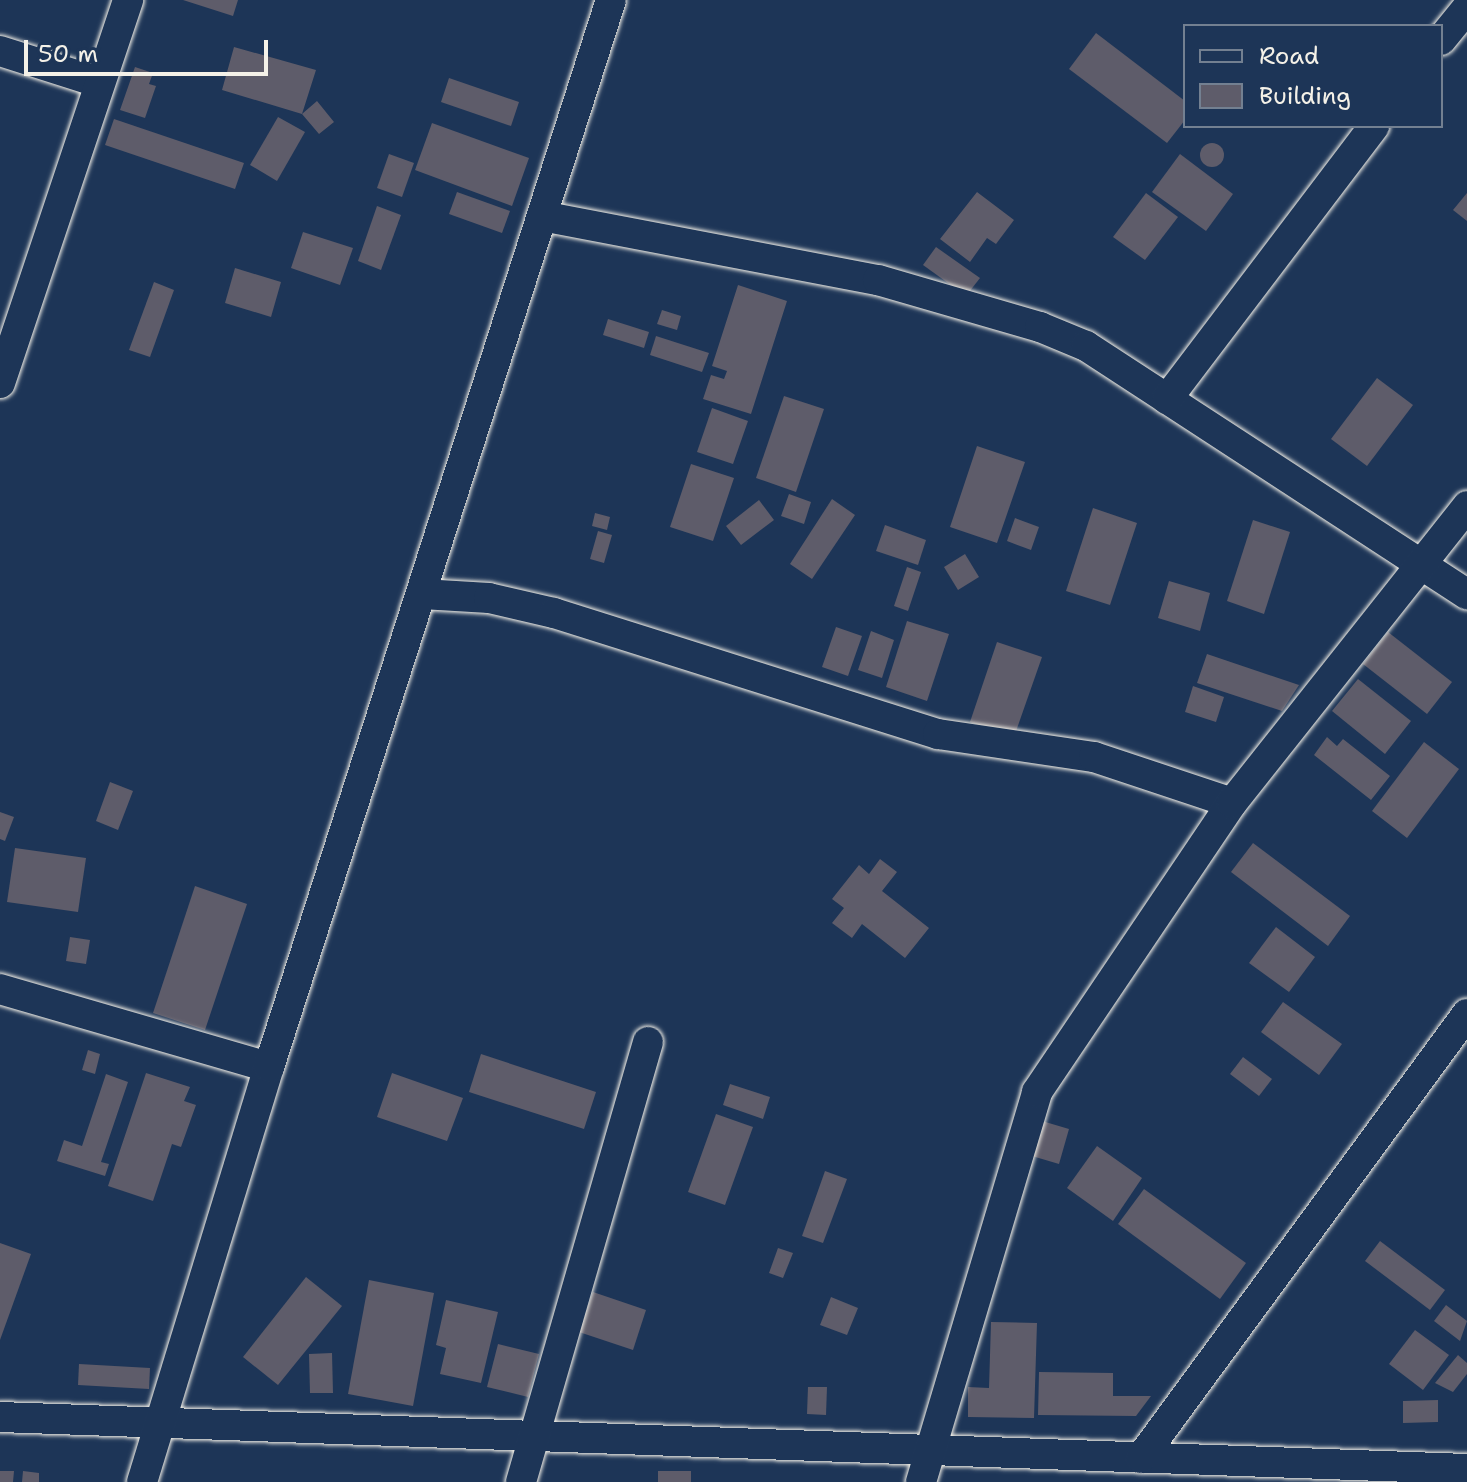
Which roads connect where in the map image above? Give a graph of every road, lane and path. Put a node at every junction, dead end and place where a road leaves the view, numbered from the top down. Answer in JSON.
{"nodes":[{"id":1,"x":128,"y":0,"type":"edge"},
{"id":2,"x":611,"y":0,"type":"edge"},
{"id":3,"x":1467,"y":8,"type":"edge"},
{"id":4,"x":1443,"y":38,"type":"edge"},
{"id":5,"x":0,"y":51,"type":"edge"},
{"id":6,"x":98,"y":82,"type":"junction"},
{"id":7,"x":1372,"y":128,"type":"edge"},
{"id":8,"x":542,"y":216,"type":"junction"},
{"id":9,"x":6,"y":345,"type":"edge"},
{"id":10,"x":0,"y":383,"type":"edge"},
{"id":11,"x":1167,"y":399,"type":"junction"},
{"id":12,"x":1467,"y":506,"type":"edge"},
{"id":13,"x":1422,"y":565,"type":"junction"},
{"id":14,"x":422,"y":594,"type":"junction"},
{"id":15,"x":1467,"y":594,"type":"edge"},
{"id":16,"x":1232,"y":803,"type":"junction"},
{"id":17,"x":0,"y":989,"type":"edge"},
{"id":18,"x":1467,"y":1014,"type":"edge"},
{"id":19,"x":648,"y":1042,"type":"dead end"},
{"id":20,"x":269,"y":1067,"type":"junction"},
{"id":21,"x":0,"y":1417,"type":"edge"},
{"id":22,"x":159,"y":1425,"type":"junction"},
{"id":23,"x":535,"y":1435,"type":"junction"},
{"id":24,"x":931,"y":1451,"type":"junction"},
{"id":25,"x":1141,"y":1458,"type":"junction"},
{"id":26,"x":1467,"y":1469,"type":"edge"},
{"id":27,"x":1319,"y":1473,"type":"edge"},
{"id":28,"x":142,"y":1482,"type":"edge"},
{"id":29,"x":521,"y":1482,"type":"edge"},
{"id":30,"x":921,"y":1482,"type":"edge"}],
"edges":[{"from":1,"to":6,"type":"street"},
{"from":2,"to":8,"type":"street"},
{"from":3,"to":4,"type":"street"},
{"from":5,"to":6,"type":"street"},
{"from":6,"to":9,"type":"street"},
{"from":7,"to":11,"type":"street"},
{"from":8,"to":11,"type":"street"},
{"from":8,"to":14,"type":"street"},
{"from":9,"to":10,"type":"street"},
{"from":11,"to":13,"type":"street"},
{"from":12,"to":13,"type":"street"},
{"from":13,"to":15,"type":"street"},
{"from":13,"to":16,"type":"street"},
{"from":14,"to":16,"type":"street"},
{"from":14,"to":20,"type":"street"},
{"from":16,"to":24,"type":"street"},
{"from":17,"to":20,"type":"street"},
{"from":18,"to":25,"type":"street"},
{"from":19,"to":23,"type":"street"},
{"from":20,"to":22,"type":"street"},
{"from":21,"to":22,"type":"street"},
{"from":22,"to":23,"type":"street"},
{"from":22,"to":28,"type":"street"},
{"from":23,"to":24,"type":"street"},
{"from":23,"to":29,"type":"street"},
{"from":24,"to":25,"type":"street"},
{"from":24,"to":30,"type":"street"},
{"from":25,"to":27,"type":"street"},
{"from":26,"to":27,"type":"street"}]}
